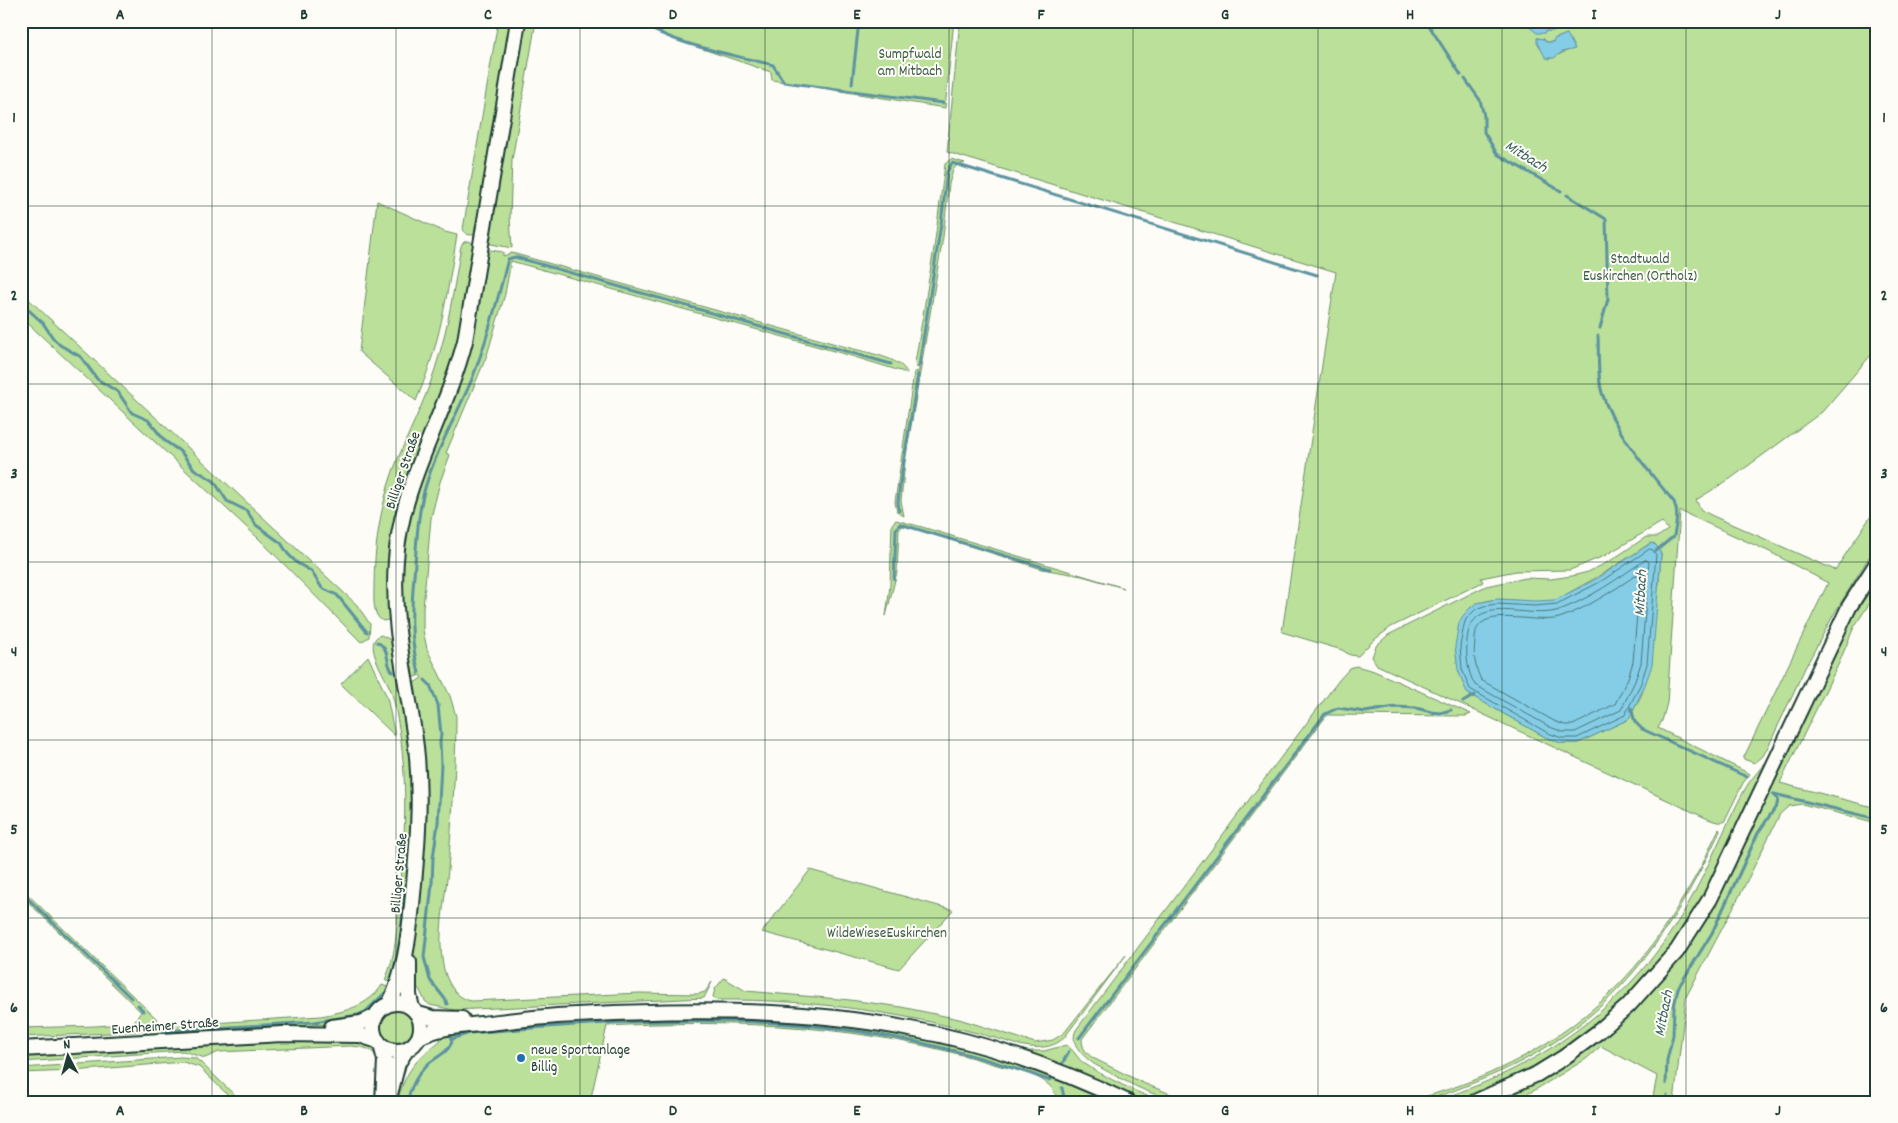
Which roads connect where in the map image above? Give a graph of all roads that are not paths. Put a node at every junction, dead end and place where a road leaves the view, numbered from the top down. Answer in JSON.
{"nodes":[{"id":1,"x":518,"y":21,"type":"edge"},
{"id":2,"x":1877,"y":563,"type":"edge"},
{"id":3,"x":1877,"y":576,"type":"edge"},
{"id":4,"x":1843,"y":620,"type":"junction"},
{"id":5,"x":409,"y":936,"type":"junction"},
{"id":6,"x":389,"y":1004,"type":"junction"},
{"id":7,"x":415,"y":1011,"type":"junction"},
{"id":8,"x":376,"y":1016,"type":"junction"},
{"id":9,"x":523,"y":1019,"type":"junction"},
{"id":10,"x":282,"y":1034,"type":"junction"},
{"id":11,"x":419,"y":1037,"type":"junction"},
{"id":12,"x":380,"y":1043,"type":"junction"},
{"id":13,"x":21,"y":1049,"type":"edge"},
{"id":14,"x":408,"y":1049,"type":"junction"},
{"id":15,"x":383,"y":1102,"type":"edge"},
{"id":16,"x":387,"y":1102,"type":"edge"},
{"id":17,"x":1128,"y":1102,"type":"edge"},
{"id":18,"x":1475,"y":1102,"type":"edge"}],
"edges":[{"from":1,"to":5,"type":"main road","name":"Billiger Straße"},
{"from":2,"to":4,"type":"main road"},
{"from":3,"to":4,"type":"main road"},
{"from":4,"to":18,"type":"main road"},
{"from":5,"to":6,"type":"main road","name":"Billiger Straße"},
{"from":5,"to":7,"type":"main road","name":"Billiger Straße"},
{"from":6,"to":7,"type":"main road"},
{"from":6,"to":8,"type":"main road"},
{"from":7,"to":9,"type":"main road"},
{"from":7,"to":11,"type":"main road"},
{"from":8,"to":10,"type":"main road","name":"Euenheimer Straße"},
{"from":8,"to":12,"type":"main road"},
{"from":9,"to":11,"type":"main road"},
{"from":9,"to":17,"type":"main road"},
{"from":10,"to":12,"type":"main road","name":"Euenheimer Straße"},
{"from":10,"to":13,"type":"main road","name":"Euenheimer Straße"},
{"from":11,"to":14,"type":"main road"},
{"from":12,"to":14,"type":"main road"},
{"from":12,"to":15,"type":"main road"},
{"from":14,"to":16,"type":"main road"}]}
